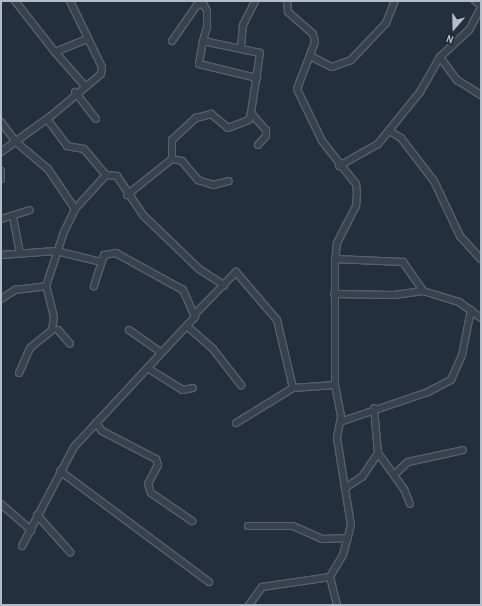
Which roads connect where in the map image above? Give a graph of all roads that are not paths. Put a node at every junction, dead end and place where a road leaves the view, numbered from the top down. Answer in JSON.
{"nodes":[{"id":1,"x":15,"y":1,"type":"edge"},
{"id":2,"x":70,"y":1,"type":"edge"},
{"id":3,"x":191,"y":1,"type":"edge"},
{"id":4,"x":255,"y":1,"type":"edge"},
{"id":5,"x":287,"y":1,"type":"edge"},
{"id":6,"x":395,"y":1,"type":"edge"},
{"id":7,"x":475,"y":1,"type":"edge"},
{"id":8,"x":200,"y":3,"type":"edge"},
{"id":9,"x":481,"y":6,"type":"edge"},
{"id":10,"x":87,"y":39,"type":"junction"},
{"id":11,"x":172,"y":41,"type":"dead end"},
{"id":12,"x":203,"y":41,"type":"junction"},
{"id":13,"x":241,"y":47,"type":"junction"},
{"id":14,"x":55,"y":52,"type":"junction"},
{"id":15,"x":312,"y":57,"type":"junction"},
{"id":16,"x":440,"y":57,"type":"junction"},
{"id":17,"x":257,"y":78,"type":"junction"},
{"id":18,"x":84,"y":85,"type":"junction"},
{"id":19,"x":75,"y":92,"type":"junction"},
{"id":20,"x":481,"y":95,"type":"edge"},
{"id":21,"x":251,"y":113,"type":"junction"},
{"id":22,"x":47,"y":119,"type":"junction"},
{"id":23,"x":96,"y":119,"type":"dead end"},
{"id":24,"x":1,"y":122,"type":"edge"},
{"id":25,"x":389,"y":131,"type":"junction"},
{"id":26,"x":16,"y":142,"type":"junction"},
{"id":27,"x":258,"y":145,"type":"dead end"},
{"id":28,"x":1,"y":152,"type":"edge"},
{"id":29,"x":172,"y":159,"type":"junction"},
{"id":30,"x":339,"y":166,"type":"junction"},
{"id":31,"x":1,"y":171,"type":"edge"},
{"id":32,"x":106,"y":175,"type":"junction"},
{"id":33,"x":1,"y":178,"type":"edge"},
{"id":34,"x":228,"y":181,"type":"dead end"},
{"id":35,"x":127,"y":195,"type":"junction"},
{"id":36,"x":75,"y":209,"type":"junction"},
{"id":37,"x":30,"y":210,"type":"dead end"},
{"id":38,"x":13,"y":217,"type":"junction"},
{"id":39,"x":1,"y":219,"type":"edge"},
{"id":40,"x":56,"y":251,"type":"junction"},
{"id":41,"x":20,"y":252,"type":"junction"},
{"id":42,"x":1,"y":255,"type":"edge"},
{"id":43,"x":335,"y":259,"type":"junction"},
{"id":44,"x":481,"y":259,"type":"edge"},
{"id":45,"x":101,"y":262,"type":"junction"},
{"id":46,"x":224,"y":285,"type":"junction"},
{"id":47,"x":46,"y":286,"type":"junction"},
{"id":48,"x":94,"y":286,"type":"dead end"},
{"id":49,"x":423,"y":291,"type":"junction"},
{"id":50,"x":334,"y":294,"type":"junction"},
{"id":51,"x":1,"y":300,"type":"edge"},
{"id":52,"x":471,"y":310,"type":"junction"},
{"id":53,"x":195,"y":314,"type":"junction"},
{"id":54,"x":481,"y":318,"type":"edge"},
{"id":55,"x":188,"y":327,"type":"junction"},
{"id":56,"x":55,"y":330,"type":"junction"},
{"id":57,"x":129,"y":330,"type":"dead end"},
{"id":58,"x":70,"y":344,"type":"dead end"},
{"id":59,"x":161,"y":352,"type":"junction"},
{"id":60,"x":148,"y":369,"type":"junction"},
{"id":61,"x":19,"y":373,"type":"dead end"},
{"id":62,"x":241,"y":385,"type":"dead end"},
{"id":63,"x":335,"y":385,"type":"junction"},
{"id":64,"x":193,"y":388,"type":"dead end"},
{"id":65,"x":293,"y":388,"type":"junction"},
{"id":66,"x":374,"y":408,"type":"junction"},
{"id":67,"x":340,"y":422,"type":"junction"},
{"id":68,"x":96,"y":423,"type":"junction"},
{"id":69,"x":236,"y":424,"type":"dead end"},
{"id":70,"x":462,"y":450,"type":"dead end"},
{"id":71,"x":378,"y":453,"type":"junction"},
{"id":72,"x":60,"y":471,"type":"junction"},
{"id":73,"x":394,"y":475,"type":"junction"},
{"id":74,"x":345,"y":488,"type":"junction"},
{"id":75,"x":1,"y":504,"type":"edge"},
{"id":76,"x":410,"y":504,"type":"dead end"},
{"id":77,"x":38,"y":515,"type":"junction"},
{"id":78,"x":192,"y":521,"type":"dead end"},
{"id":79,"x":248,"y":526,"type":"dead end"},
{"id":80,"x":31,"y":530,"type":"junction"},
{"id":81,"x":348,"y":538,"type":"junction"},
{"id":82,"x":22,"y":546,"type":"dead end"},
{"id":83,"x":70,"y":552,"type":"dead end"},
{"id":84,"x":330,"y":577,"type":"junction"},
{"id":85,"x":209,"y":582,"type":"dead end"},
{"id":86,"x":249,"y":605,"type":"edge"},
{"id":87,"x":337,"y":605,"type":"edge"}],
"edges":[{"from":1,"to":14,"type":"street"},
{"from":2,"to":10,"type":"street"},
{"from":3,"to":8,"type":"street"},
{"from":4,"to":13,"type":"street"},
{"from":5,"to":15,"type":"street"},
{"from":6,"to":15,"type":"street"},
{"from":7,"to":9,"type":"street"},
{"from":8,"to":11,"type":"street"},
{"from":8,"to":12,"type":"street"},
{"from":9,"to":16,"type":"street"},
{"from":10,"to":14,"type":"street"},
{"from":10,"to":18,"type":"street"},
{"from":12,"to":13,"type":"street"},
{"from":12,"to":17,"type":"street"},
{"from":13,"to":17,"type":"street"},
{"from":14,"to":18,"type":"street"},
{"from":15,"to":30,"type":"street"},
{"from":16,"to":20,"type":"street"},
{"from":16,"to":25,"type":"street"},
{"from":17,"to":21,"type":"street"},
{"from":18,"to":19,"type":"street"},
{"from":19,"to":22,"type":"street"},
{"from":19,"to":23,"type":"street"},
{"from":21,"to":27,"type":"street"},
{"from":21,"to":29,"type":"street"},
{"from":22,"to":26,"type":"street"},
{"from":22,"to":32,"type":"street"},
{"from":24,"to":26,"type":"street"},
{"from":25,"to":30,"type":"street"},
{"from":25,"to":44,"type":"street"},
{"from":26,"to":28,"type":"street"},
{"from":26,"to":36,"type":"street"},
{"from":29,"to":34,"type":"street"},
{"from":29,"to":35,"type":"street"},
{"from":30,"to":43,"type":"street"},
{"from":31,"to":33,"type":"street"},
{"from":32,"to":35,"type":"street"},
{"from":32,"to":36,"type":"street"},
{"from":35,"to":46,"type":"street"},
{"from":36,"to":40,"type":"street"},
{"from":37,"to":38,"type":"street"},
{"from":38,"to":39,"type":"street"},
{"from":38,"to":41,"type":"street"},
{"from":40,"to":41,"type":"street"},
{"from":40,"to":45,"type":"street"},
{"from":40,"to":47,"type":"street"},
{"from":41,"to":42,"type":"street"},
{"from":43,"to":49,"type":"street"},
{"from":43,"to":50,"type":"street"},
{"from":45,"to":48,"type":"street"},
{"from":45,"to":53,"type":"street"},
{"from":46,"to":53,"type":"street"},
{"from":46,"to":65,"type":"street"},
{"from":47,"to":51,"type":"street"},
{"from":47,"to":56,"type":"street"},
{"from":49,"to":50,"type":"street"},
{"from":49,"to":52,"type":"street"},
{"from":50,"to":63,"type":"street"},
{"from":52,"to":54,"type":"street"},
{"from":52,"to":66,"type":"street"},
{"from":53,"to":55,"type":"street"},
{"from":55,"to":59,"type":"street"},
{"from":55,"to":62,"type":"street"},
{"from":56,"to":58,"type":"street"},
{"from":56,"to":61,"type":"street"},
{"from":57,"to":59,"type":"street"},
{"from":59,"to":60,"type":"street"},
{"from":60,"to":64,"type":"street"},
{"from":60,"to":68,"type":"street"},
{"from":63,"to":65,"type":"street"},
{"from":63,"to":67,"type":"street"},
{"from":65,"to":69,"type":"street"},
{"from":66,"to":67,"type":"street"},
{"from":66,"to":71,"type":"street"},
{"from":67,"to":74,"type":"street"},
{"from":68,"to":72,"type":"street"},
{"from":68,"to":78,"type":"street"},
{"from":70,"to":73,"type":"street"},
{"from":71,"to":73,"type":"street"},
{"from":71,"to":74,"type":"street"},
{"from":72,"to":77,"type":"street"},
{"from":72,"to":85,"type":"street"},
{"from":73,"to":76,"type":"street"},
{"from":74,"to":81,"type":"street"},
{"from":75,"to":80,"type":"street"},
{"from":77,"to":80,"type":"street"},
{"from":77,"to":83,"type":"street"},
{"from":79,"to":81,"type":"street"},
{"from":80,"to":82,"type":"street"},
{"from":81,"to":84,"type":"street"},
{"from":84,"to":86,"type":"street"},
{"from":84,"to":87,"type":"street"}]}
